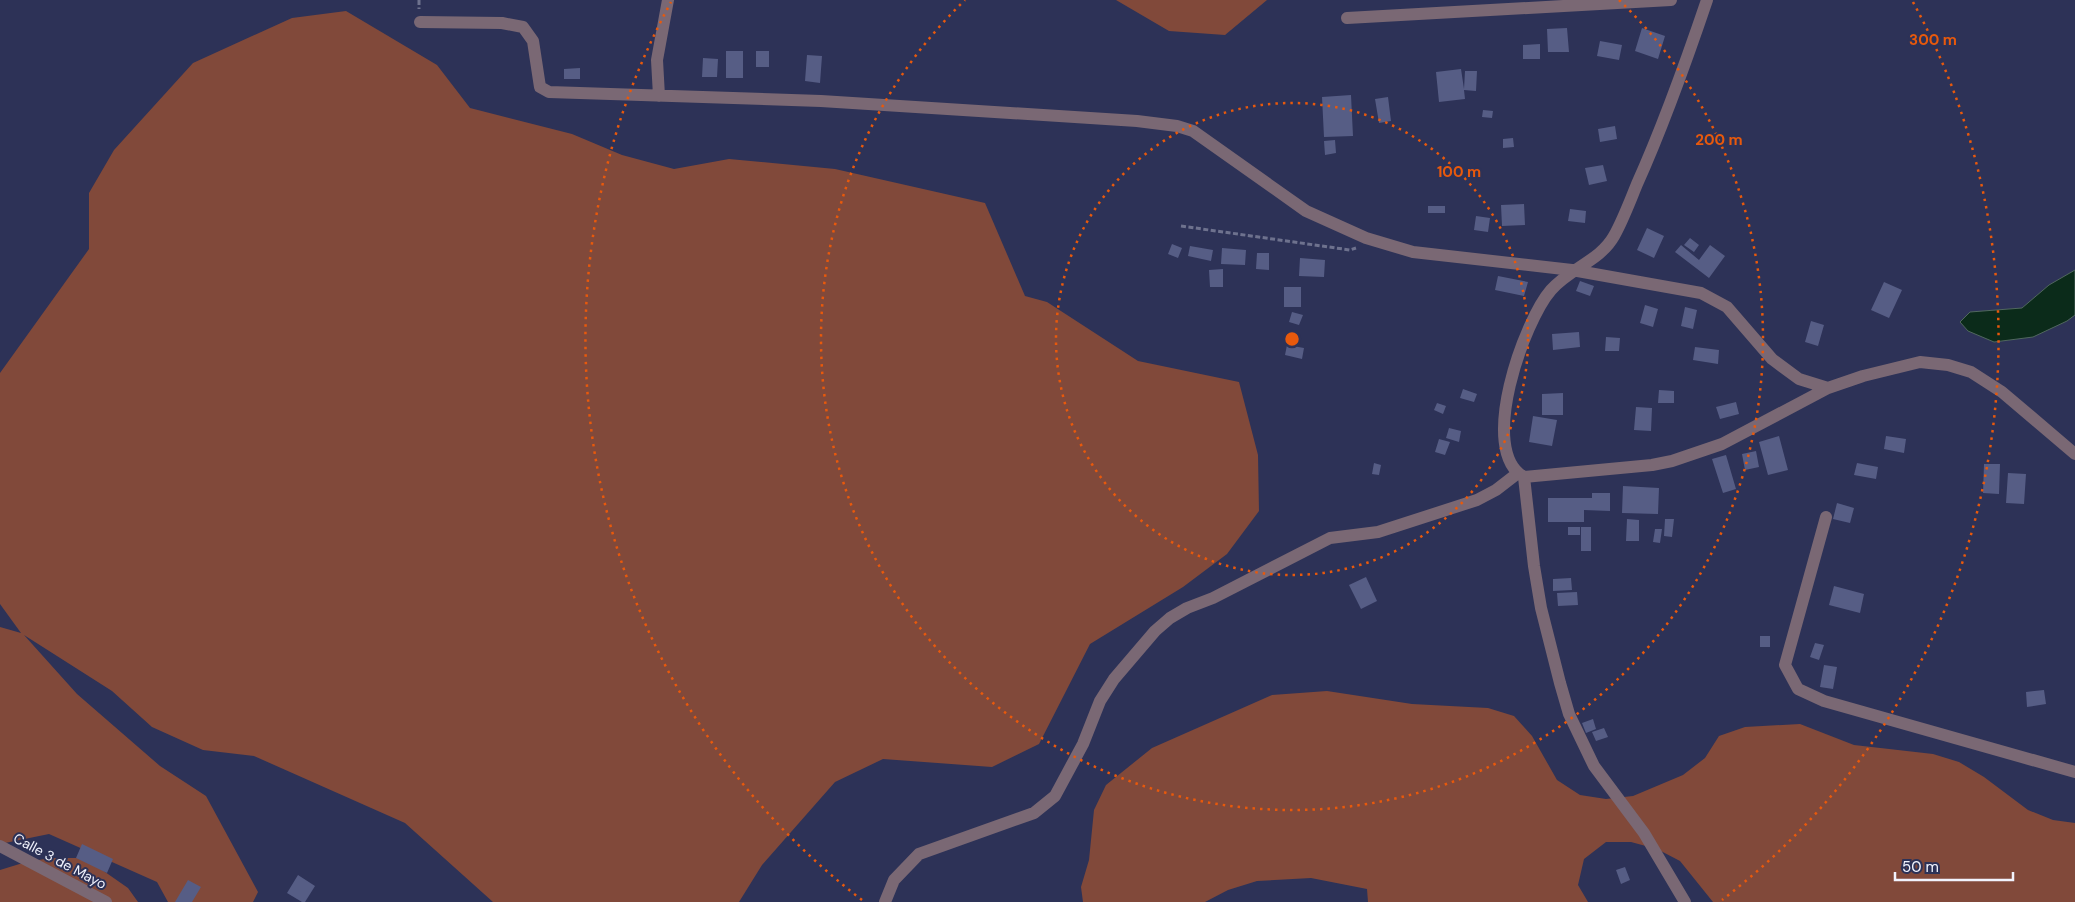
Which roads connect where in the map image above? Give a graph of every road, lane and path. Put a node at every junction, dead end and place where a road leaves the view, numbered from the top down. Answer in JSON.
{"nodes":[{"id":1,"x":668,"y":0,"type":"edge"},
{"id":2,"x":1671,"y":0,"type":"edge"},
{"id":3,"x":1707,"y":0,"type":"edge"},
{"id":4,"x":1525,"y":4,"type":"edge"},
{"id":5,"x":1347,"y":18,"type":"dead end"},
{"id":6,"x":420,"y":22,"type":"dead end"},
{"id":7,"x":659,"y":96,"type":"junction"},
{"id":8,"x":1182,"y":226,"type":"dead end"},
{"id":9,"x":1375,"y":240,"type":"junction"},
{"id":10,"x":1572,"y":270,"type":"junction"},
{"id":11,"x":1828,"y":388,"type":"junction"},
{"id":12,"x":2075,"y":454,"type":"edge"},
{"id":13,"x":1521,"y":475,"type":"junction"},
{"id":14,"x":1826,"y":517,"type":"dead end"},
{"id":15,"x":2075,"y":772,"type":"edge"},
{"id":16,"x":0,"y":846,"type":"edge"},
{"id":17,"x":106,"y":902,"type":"edge"},
{"id":18,"x":885,"y":902,"type":"edge"},
{"id":19,"x":1685,"y":902,"type":"edge"}],
"edges":[{"from":1,"to":7,"type":"street"},
{"from":2,"to":4,"type":"street"},
{"from":3,"to":10,"type":"street"},
{"from":4,"to":5,"type":"street"},
{"from":6,"to":7,"type":"street"},
{"from":7,"to":9,"type":"street"},
{"from":8,"to":9,"type":"path"},
{"from":9,"to":10,"type":"street"},
{"from":10,"to":11,"type":"street"},
{"from":10,"to":13,"type":"street"},
{"from":11,"to":12,"type":"street"},
{"from":11,"to":13,"type":"street"},
{"from":13,"to":18,"type":"street"},
{"from":13,"to":19,"type":"street"},
{"from":14,"to":15,"type":"street"},
{"from":16,"to":17,"type":"street","name":"Calle 3 de Mayo"}]}
